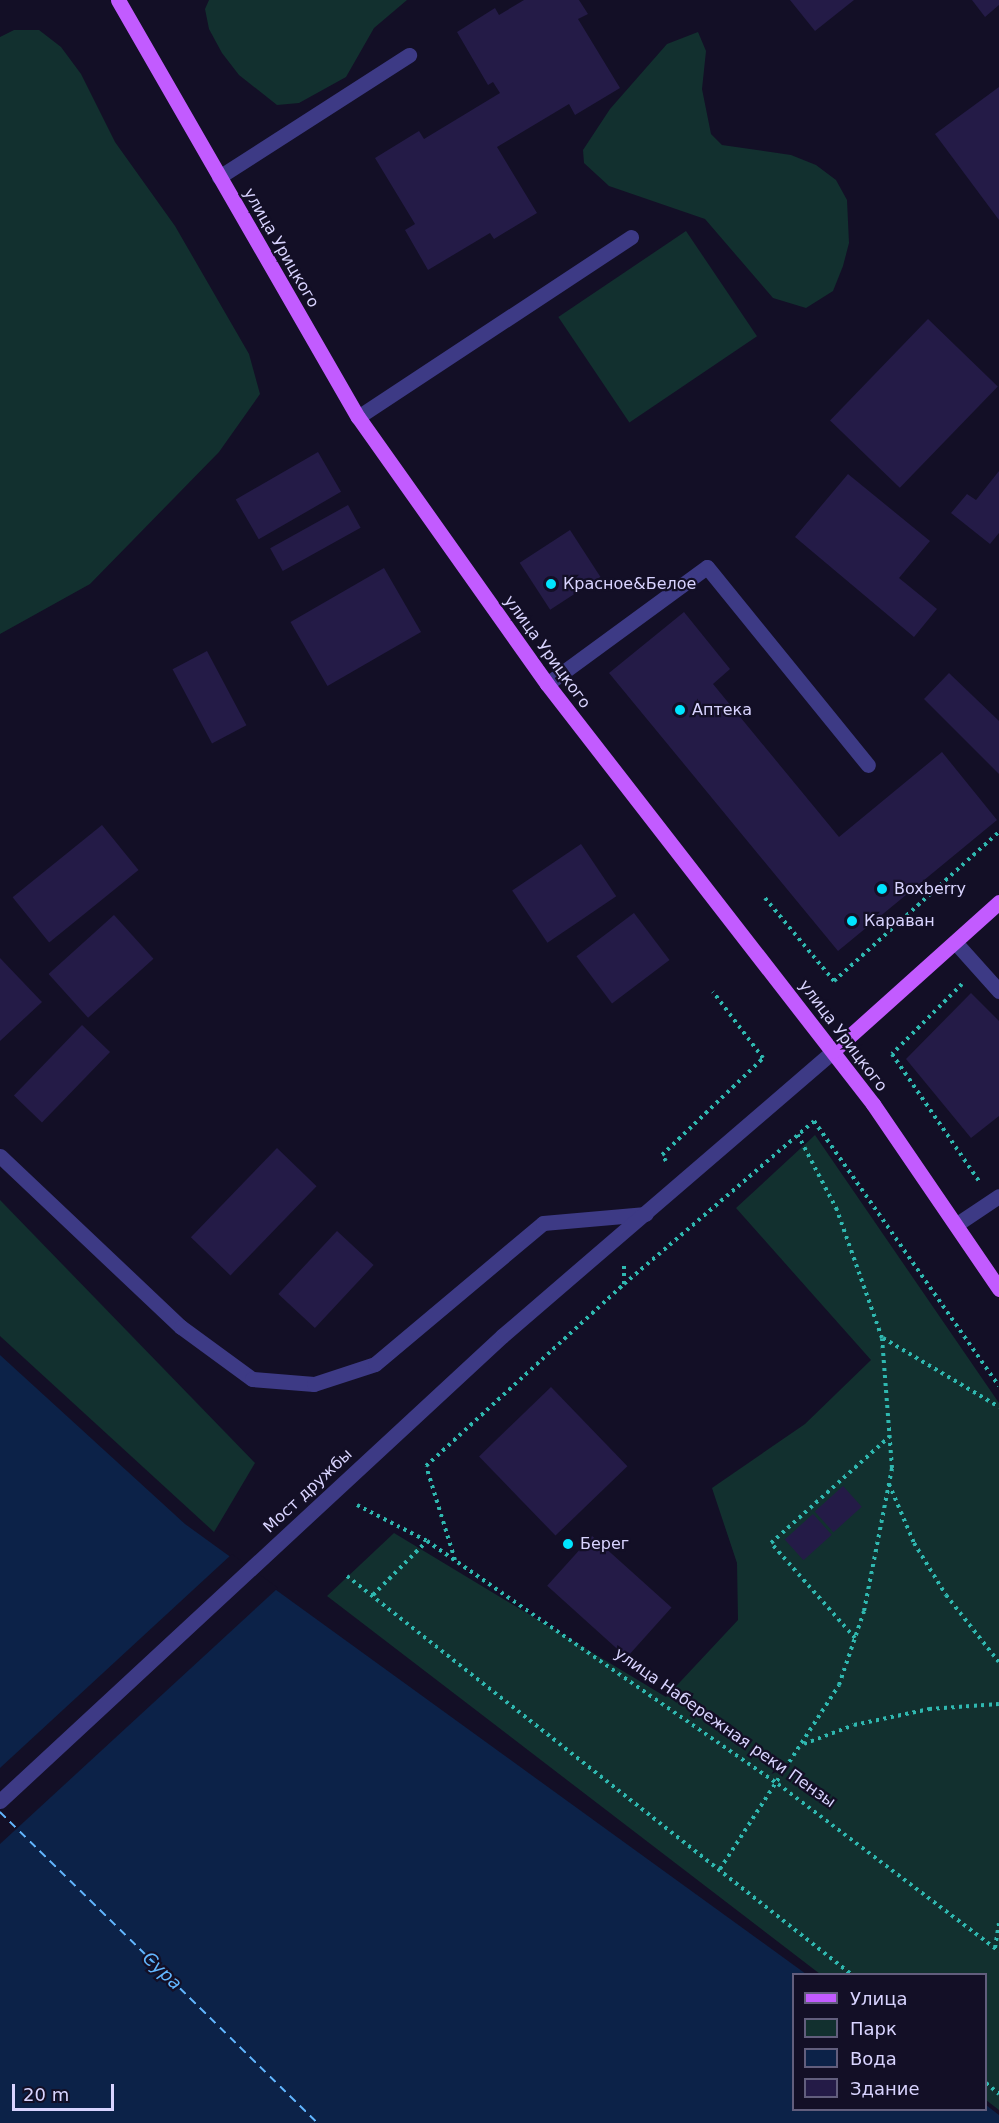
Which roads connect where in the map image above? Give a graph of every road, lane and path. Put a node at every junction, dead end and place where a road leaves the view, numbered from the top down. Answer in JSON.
{"nodes":[{"id":1,"x":118,"y":0,"type":"edge"},
{"id":2,"x":409,"y":55,"type":"dead end"},
{"id":3,"x":219,"y":177,"type":"junction"},
{"id":4,"x":631,"y":237,"type":"dead end"},
{"id":5,"x":358,"y":417,"type":"junction"},
{"id":6,"x":546,"y":684,"type":"junction"},
{"id":7,"x":868,"y":765,"type":"dead end"},
{"id":8,"x":999,"y":832,"type":"edge"},
{"id":9,"x":765,"y":898,"type":"dead end"},
{"id":10,"x":999,"y":902,"type":"edge"},
{"id":11,"x":955,"y":942,"type":"junction"},
{"id":12,"x":978,"y":968,"type":"junction"},
{"id":13,"x":999,"y":991,"type":"edge"},
{"id":14,"x":713,"y":992,"type":"dead end"},
{"id":15,"x":832,"y":1051,"type":"junction"},
{"id":16,"x":798,"y":1135,"type":"junction"},
{"id":17,"x":0,"y":1156,"type":"edge"},
{"id":18,"x":685,"y":1180,"type":"junction"},
{"id":19,"x":996,"y":1198,"type":"edge"},
{"id":20,"x":646,"y":1214,"type":"junction"},
{"id":21,"x":957,"y":1224,"type":"junction"},
{"id":22,"x":623,"y":1233,"type":"junction"},
{"id":23,"x":624,"y":1284,"type":"junction"},
{"id":24,"x":999,"y":1290,"type":"edge"},
{"id":25,"x":882,"y":1338,"type":"junction"},
{"id":26,"x":999,"y":1386,"type":"edge"},
{"id":27,"x":999,"y":1407,"type":"edge"},
{"id":28,"x":889,"y":1437,"type":"junction"},
{"id":29,"x":889,"y":1483,"type":"junction"},
{"id":30,"x":332,"y":1493,"type":"junction"},
{"id":31,"x":426,"y":1541,"type":"junction"},
{"id":32,"x":455,"y":1561,"type":"junction"},
{"id":33,"x":347,"y":1576,"type":"dead end"},
{"id":34,"x":373,"y":1595,"type":"junction"},
{"id":35,"x":855,"y":1638,"type":"junction"},
{"id":36,"x":999,"y":1662,"type":"edge"},
{"id":37,"x":999,"y":1704,"type":"edge"},
{"id":38,"x":804,"y":1744,"type":"junction"},
{"id":39,"x":778,"y":1784,"type":"junction"},
{"id":40,"x":0,"y":1801,"type":"edge"},
{"id":41,"x":720,"y":1869,"type":"junction"},
{"id":42,"x":999,"y":1923,"type":"edge"},
{"id":43,"x":997,"y":1950,"type":"edge"},
{"id":44,"x":850,"y":1973,"type":"edge"},
{"id":45,"x":987,"y":2084,"type":"edge"},
{"id":46,"x":999,"y":2094,"type":"edge"}],
"edges":[{"from":1,"to":3,"type":"main road","name":"улица Урицкого"},
{"from":2,"to":3,"type":"street"},
{"from":3,"to":5,"type":"main road","name":"улица Урицкого"},
{"from":4,"to":5,"type":"street"},
{"from":5,"to":6,"type":"main road","name":"улица Урицкого"},
{"from":6,"to":7,"type":"street"},
{"from":6,"to":15,"type":"main road","name":"улица Урицкого"},
{"from":8,"to":9,"type":"path"},
{"from":10,"to":11,"type":"main road"},
{"from":11,"to":12,"type":"street"},
{"from":11,"to":15,"type":"main road"},
{"from":12,"to":13,"type":"street"},
{"from":12,"to":19,"type":"path"},
{"from":14,"to":18,"type":"path"},
{"from":15,"to":18,"type":"street","name":"Мост дружбы"},
{"from":15,"to":21,"type":"main road","name":"улица Урицкого"},
{"from":16,"to":23,"type":"path"},
{"from":16,"to":25,"type":"path"},
{"from":16,"to":26,"type":"path"},
{"from":17,"to":20,"type":"street"},
{"from":18,"to":20,"type":"street","name":"Мост дружбы"},
{"from":19,"to":21,"type":"street"},
{"from":20,"to":22,"type":"street","name":"Мост дружбы"},
{"from":21,"to":24,"type":"main road","name":"улица Урицкого"},
{"from":22,"to":23,"type":"path"},
{"from":22,"to":30,"type":"street","name":"Мост дружбы"},
{"from":23,"to":32,"type":"path"},
{"from":25,"to":27,"type":"path"},
{"from":25,"to":28,"type":"path"},
{"from":28,"to":29,"type":"path"},
{"from":28,"to":35,"type":"path"},
{"from":29,"to":35,"type":"path"},
{"from":29,"to":36,"type":"path"},
{"from":30,"to":31,"type":"path","name":"улица Набережная реки Пензы"},
{"from":30,"to":40,"type":"street","name":"Мост дружбы"},
{"from":31,"to":32,"type":"path","name":"улица Набережная реки Пензы"},
{"from":31,"to":34,"type":"path"},
{"from":32,"to":39,"type":"path","name":"улица Набережная реки Пензы"},
{"from":33,"to":34,"type":"path"},
{"from":34,"to":41,"type":"path"},
{"from":35,"to":38,"type":"path"},
{"from":37,"to":38,"type":"path"},
{"from":38,"to":39,"type":"path"},
{"from":39,"to":41,"type":"path"},
{"from":39,"to":43,"type":"path","name":"улица Набережная реки Пензы"},
{"from":41,"to":44,"type":"path"},
{"from":42,"to":43,"type":"path"},
{"from":45,"to":46,"type":"path"}]}
